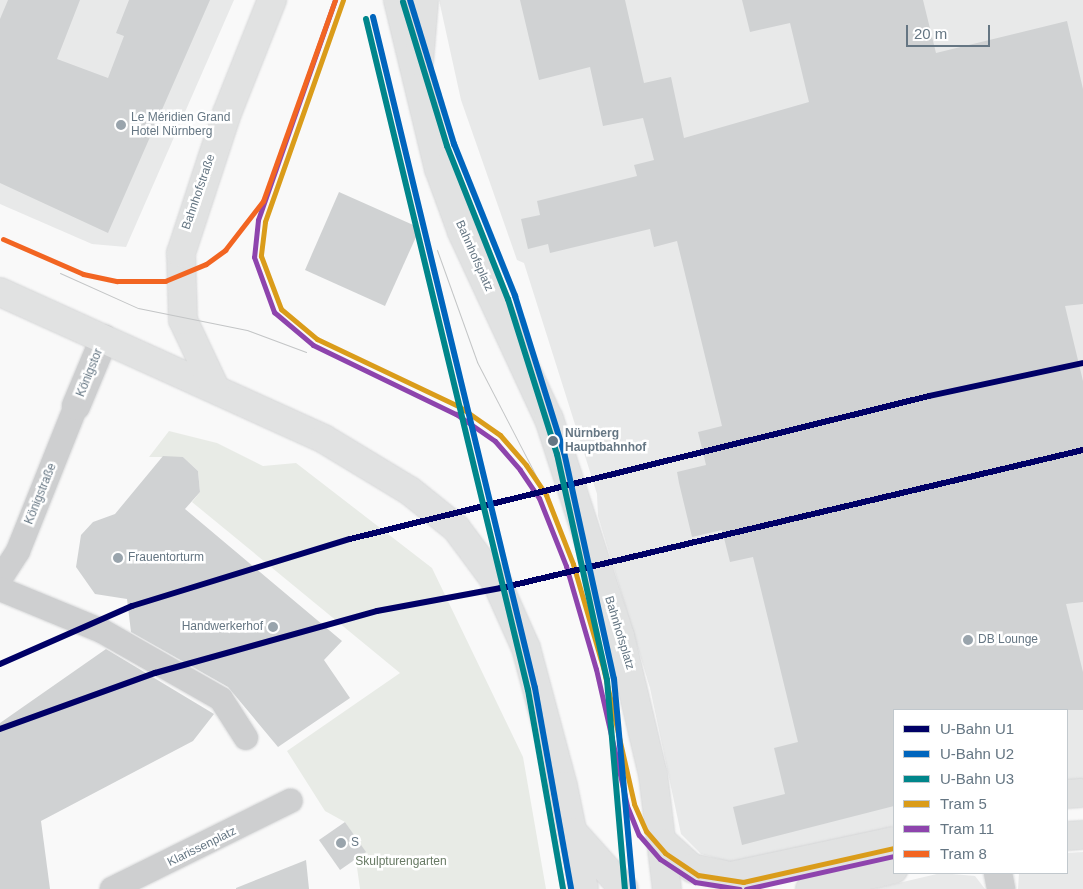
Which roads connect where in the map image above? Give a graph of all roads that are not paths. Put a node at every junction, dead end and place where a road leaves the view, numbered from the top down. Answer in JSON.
{"nodes":[{"id":1,"x":272,"y":0,"type":"edge"},
{"id":2,"x":398,"y":0,"type":"edge"},
{"id":3,"x":424,"y":0,"type":"edge"},
{"id":4,"x":417,"y":90,"type":"junction"},
{"id":5,"x":0,"y":292,"type":"edge"},
{"id":6,"x":104,"y":339,"type":"junction"},
{"id":7,"x":215,"y":388,"type":"junction"},
{"id":8,"x":76,"y":406,"type":"joint"},
{"id":9,"x":9,"y":545,"type":"edge"},
{"id":10,"x":0,"y":579,"type":"edge"},
{"id":11,"x":0,"y":589,"type":"edge"},
{"id":12,"x":246,"y":738,"type":"dead end"},
{"id":13,"x":290,"y":801,"type":"dead end"},
{"id":14,"x":574,"y":832,"type":"junction"},
{"id":15,"x":1083,"y":835,"type":"edge"},
{"id":16,"x":1068,"y":836,"type":"edge"},
{"id":17,"x":893,"y":841,"type":"edge"},
{"id":18,"x":664,"y":843,"type":"junction"},
{"id":19,"x":893,"y":869,"type":"edge"},
{"id":20,"x":998,"y":874,"type":"edge"},
{"id":21,"x":112,"y":889,"type":"edge"},
{"id":22,"x":584,"y":889,"type":"edge"},
{"id":23,"x":624,"y":889,"type":"edge"},
{"id":24,"x":667,"y":889,"type":"edge"},
{"id":25,"x":810,"y":889,"type":"edge"},
{"id":26,"x":1001,"y":889,"type":"edge"}],
"edges":[{"from":1,"to":7,"type":"main road","name":"Bahnhofstraße"},
{"from":2,"to":4,"type":"main road","name":"Bahnhofsplatz"},
{"from":3,"to":4,"type":"main road","name":"Bahnhofsplatz"},
{"from":4,"to":18,"type":"main road","name":"Bahnhofsplatz"},
{"from":5,"to":6,"type":"main road"},
{"from":6,"to":7,"type":"main road"},
{"from":6,"to":8,"type":"street","name":"Königstor"},
{"from":7,"to":14,"type":"main road"},
{"from":8,"to":9,"type":"street","name":"Königstraße"},
{"from":9,"to":10,"type":"street","name":"Königstraße"},
{"from":11,"to":12,"type":"street"},
{"from":13,"to":21,"type":"street","name":"Klarissenplatz"},
{"from":14,"to":22,"type":"main road"},
{"from":14,"to":23,"type":"main road"},
{"from":15,"to":16,"type":"main road"},
{"from":17,"to":18,"type":"main road"},
{"from":18,"to":24,"type":"main road","name":"Bahnhofsplatz"},
{"from":19,"to":25,"type":"main road"},
{"from":20,"to":26,"type":"street"}]}
